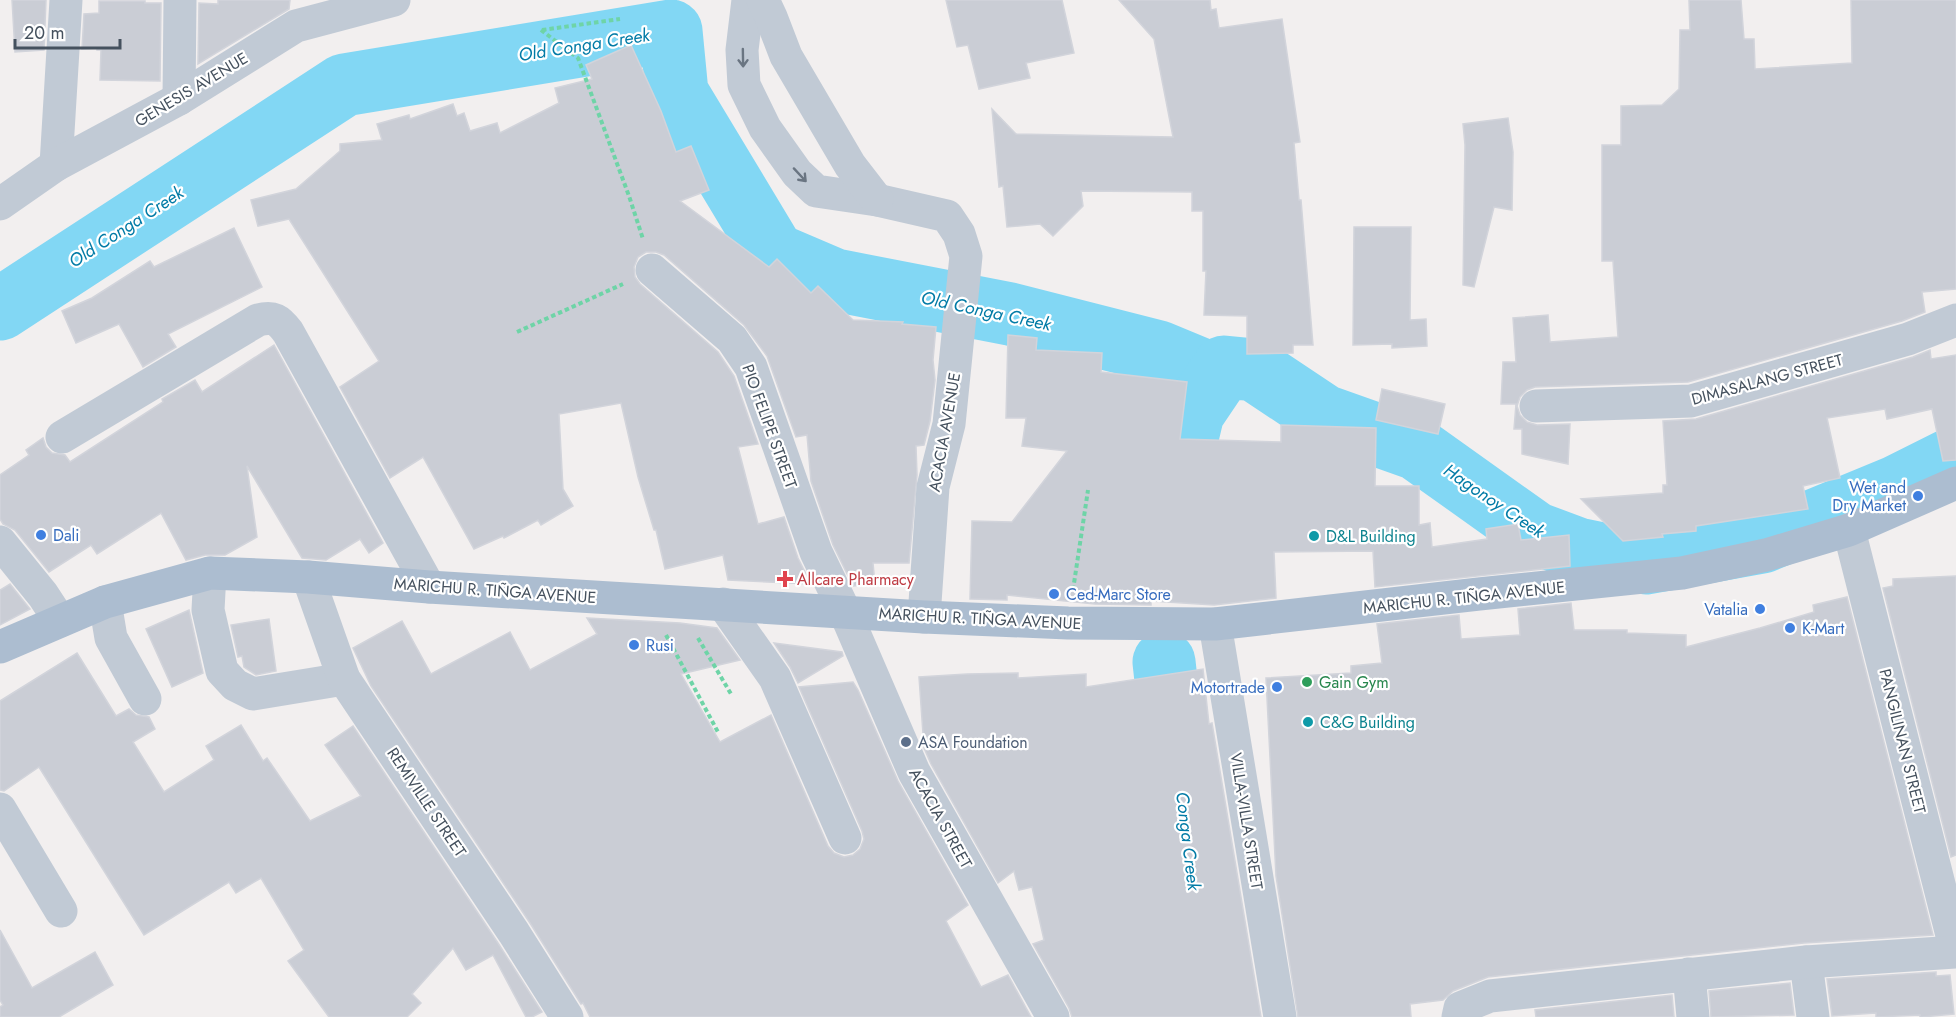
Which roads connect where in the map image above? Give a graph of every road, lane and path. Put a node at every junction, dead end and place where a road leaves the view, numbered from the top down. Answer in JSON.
{"nodes":[{"id":1,"x":66,"y":0,"type":"edge"},
{"id":2,"x":180,"y":0,"type":"edge"},
{"id":3,"x":394,"y":0,"type":"edge"},
{"id":4,"x":748,"y":0,"type":"edge"},
{"id":5,"x":763,"y":0,"type":"edge"},
{"id":6,"x":296,"y":13,"type":"edge"},
{"id":7,"x":620,"y":19,"type":"dead end"},
{"id":8,"x":179,"y":99,"type":"junction"},
{"id":9,"x":56,"y":165,"type":"junction"},
{"id":10,"x":877,"y":200,"type":"junction"},
{"id":11,"x":0,"y":204,"type":"edge"},
{"id":12,"x":652,"y":270,"type":"junction"},
{"id":13,"x":1956,"y":320,"type":"edge"},
{"id":14,"x":518,"y":332,"type":"dead end"},
{"id":15,"x":1536,"y":406,"type":"dead end"},
{"id":16,"x":62,"y":437,"type":"dead end"},
{"id":17,"x":1956,"y":483,"type":"edge"},
{"id":18,"x":1088,"y":490,"type":"dead end"},
{"id":19,"x":1850,"y":530,"type":"junction"},
{"id":20,"x":0,"y":542,"type":"edge"},
{"id":21,"x":210,"y":573,"type":"junction"},
{"id":22,"x":308,"y":577,"type":"junction"},
{"id":23,"x":429,"y":587,"type":"junction"},
{"id":24,"x":662,"y":601,"type":"junction"},
{"id":25,"x":105,"y":602,"type":"junction"},
{"id":26,"x":723,"y":604,"type":"junction"},
{"id":27,"x":845,"y":612,"type":"junction"},
{"id":28,"x":924,"y":617,"type":"junction"},
{"id":29,"x":60,"y":621,"type":"junction"},
{"id":30,"x":1068,"y":623,"type":"junction"},
{"id":31,"x":1215,"y":624,"type":"junction"},
{"id":32,"x":0,"y":647,"type":"edge"},
{"id":33,"x":344,"y":679,"type":"junction"},
{"id":34,"x":730,"y":694,"type":"dead end"},
{"id":35,"x":145,"y":699,"type":"dead end"},
{"id":36,"x":719,"y":734,"type":"dead end"},
{"id":37,"x":0,"y":809,"type":"edge"},
{"id":38,"x":845,"y":838,"type":"dead end"},
{"id":39,"x":61,"y":911,"type":"dead end"},
{"id":40,"x":1956,"y":952,"type":"edge"},
{"id":41,"x":1806,"y":962,"type":"junction"},
{"id":42,"x":1689,"y":974,"type":"junction"},
{"id":43,"x":567,"y":1017,"type":"edge"},
{"id":44,"x":1053,"y":1017,"type":"edge"},
{"id":45,"x":1280,"y":1017,"type":"edge"},
{"id":46,"x":1458,"y":1017,"type":"edge"},
{"id":47,"x":1693,"y":1017,"type":"edge"},
{"id":48,"x":1813,"y":1017,"type":"edge"}],
"edges":[{"from":1,"to":9,"type":"street"},
{"from":2,"to":8,"type":"street"},
{"from":3,"to":6,"type":"street","name":"GENESIS AVENUE"},
{"from":4,"to":10,"type":"street","name":"ACACIA AVENUE","one_way":true},
{"from":5,"to":10,"type":"street"},
{"from":6,"to":8,"type":"street","name":"GENESIS AVENUE"},
{"from":7,"to":12,"type":"path"},
{"from":8,"to":9,"type":"street","name":"GENESIS AVENUE"},
{"from":9,"to":11,"type":"street","name":"GENESIS AVENUE"},
{"from":10,"to":28,"type":"street","name":"ACACIA AVENUE"},
{"from":12,"to":14,"type":"path"},
{"from":12,"to":27,"type":"street","name":"PIO FELIPE STREET"},
{"from":13,"to":15,"type":"street","name":"DIMASALANG STREET"},
{"from":16,"to":23,"type":"street"},
{"from":17,"to":19,"type":"main road","name":"MARICHU R. TIÑGA AVENUE"},
{"from":18,"to":30,"type":"path"},
{"from":19,"to":31,"type":"main road","name":"MARICHU R. TIÑGA AVENUE"},
{"from":19,"to":40,"type":"street","name":"PANGILINAN STREET"},
{"from":20,"to":29,"type":"street"},
{"from":21,"to":22,"type":"main road","name":"MARICHU R. TIÑGA AVENUE"},
{"from":21,"to":25,"type":"main road","name":"MARICHU R. TIÑGA AVENUE"},
{"from":21,"to":33,"type":"street"},
{"from":22,"to":23,"type":"main road","name":"MARICHU R. TIÑGA AVENUE"},
{"from":22,"to":33,"type":"street","name":"REMIVILLE STREET"},
{"from":23,"to":24,"type":"main road","name":"MARICHU R. TIÑGA AVENUE"},
{"from":24,"to":26,"type":"main road","name":"MARICHU R. TIÑGA AVENUE"},
{"from":24,"to":34,"type":"path"},
{"from":24,"to":36,"type":"path"},
{"from":25,"to":29,"type":"main road","name":"MARICHU R. TIÑGA AVENUE"},
{"from":25,"to":35,"type":"street"},
{"from":26,"to":27,"type":"main road","name":"MARICHU R. TIÑGA AVENUE"},
{"from":26,"to":38,"type":"street"},
{"from":27,"to":28,"type":"main road","name":"MARICHU R. TIÑGA AVENUE"},
{"from":27,"to":44,"type":"street","name":"ACACIA STREET"},
{"from":28,"to":30,"type":"main road","name":"MARICHU R. TIÑGA AVENUE"},
{"from":29,"to":32,"type":"main road","name":"MARICHU R. TIÑGA AVENUE"},
{"from":30,"to":31,"type":"main road","name":"MARICHU R. TIÑGA AVENUE"},
{"from":31,"to":45,"type":"street","name":"VILLA-VILLA STREET"},
{"from":33,"to":43,"type":"street","name":"REMIVILLE STREET"},
{"from":37,"to":39,"type":"street"},
{"from":40,"to":41,"type":"street"},
{"from":41,"to":42,"type":"street"},
{"from":41,"to":48,"type":"street"},
{"from":42,"to":46,"type":"street"},
{"from":42,"to":47,"type":"street"}]}
